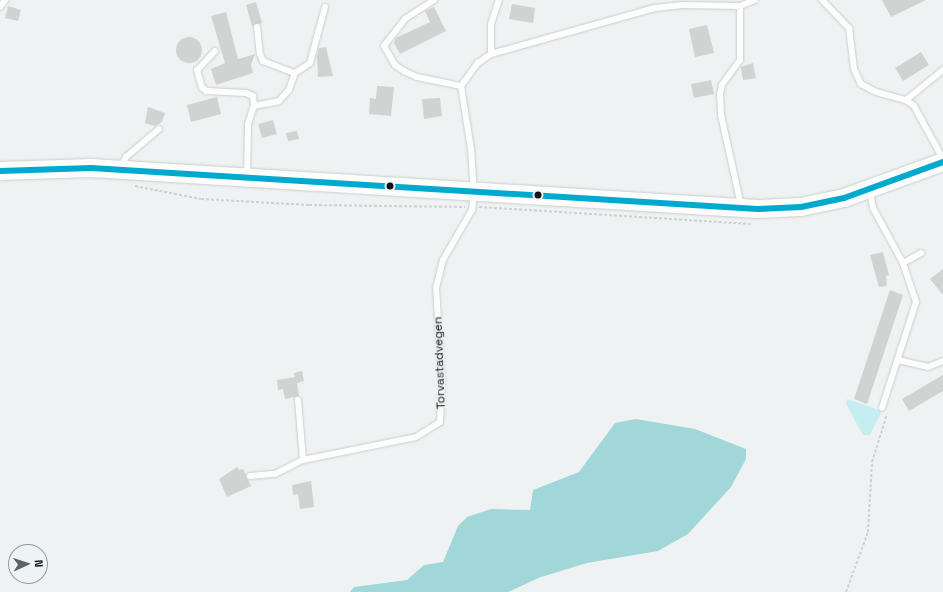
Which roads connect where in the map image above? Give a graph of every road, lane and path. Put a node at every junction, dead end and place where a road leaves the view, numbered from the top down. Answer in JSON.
{"nodes":[{"id":1,"x":5,"y":0,"type":"edge"},
{"id":2,"x":434,"y":0,"type":"edge"},
{"id":3,"x":499,"y":0,"type":"edge"},
{"id":4,"x":755,"y":0,"type":"edge"},
{"id":5,"x":822,"y":0,"type":"edge"},
{"id":6,"x":740,"y":6,"type":"junction"},
{"id":7,"x":0,"y":7,"type":"edge"},
{"id":8,"x":325,"y":8,"type":"dead end"},
{"id":9,"x":257,"y":28,"type":"dead end"},
{"id":10,"x":215,"y":51,"type":"dead end"},
{"id":11,"x":491,"y":54,"type":"junction"},
{"id":12,"x":943,"y":70,"type":"edge"},
{"id":13,"x":295,"y":73,"type":"junction"},
{"id":14,"x":461,"y":86,"type":"junction"},
{"id":15,"x":906,"y":100,"type":"junction"},
{"id":16,"x":254,"y":106,"type":"junction"},
{"id":17,"x":159,"y":129,"type":"dead end"},
{"id":18,"x":943,"y":161,"type":"edge"},
{"id":19,"x":0,"y":171,"type":"edge"},
{"id":20,"x":125,"y":178,"type":"junction"},
{"id":21,"x":247,"y":178,"type":"junction"},
{"id":22,"x":870,"y":189,"type":"junction"},
{"id":23,"x":473,"y":200,"type":"junction"},
{"id":24,"x":742,"y":209,"type":"junction"},
{"id":25,"x":755,"y":224,"type":"dead end"},
{"id":26,"x":921,"y":253,"type":"dead end"},
{"id":27,"x":903,"y":263,"type":"junction"},
{"id":28,"x":898,"y":360,"type":"junction"},
{"id":29,"x":943,"y":361,"type":"edge"},
{"id":30,"x":298,"y":400,"type":"dead end"},
{"id":31,"x":882,"y":408,"type":"joint"},
{"id":32,"x":303,"y":460,"type":"junction"},
{"id":33,"x":250,"y":476,"type":"dead end"},
{"id":34,"x":846,"y":592,"type":"edge"}],
"edges":[{"from":1,"to":7,"type":"lane"},
{"from":2,"to":14,"type":"lane"},
{"from":3,"to":11,"type":"lane"},
{"from":4,"to":6,"type":"lane"},
{"from":5,"to":15,"type":"lane"},
{"from":6,"to":11,"type":"lane"},
{"from":6,"to":24,"type":"lane"},
{"from":8,"to":13,"type":"lane"},
{"from":9,"to":13,"type":"lane"},
{"from":10,"to":16,"type":"lane"},
{"from":11,"to":14,"type":"lane"},
{"from":12,"to":15,"type":"lane"},
{"from":13,"to":16,"type":"lane"},
{"from":14,"to":23,"type":"lane"},
{"from":15,"to":18,"type":"lane"},
{"from":16,"to":21,"type":"lane"},
{"from":17,"to":20,"type":"lane"},
{"from":18,"to":22,"type":"main road"},
{"from":19,"to":20,"type":"main road"},
{"from":20,"to":21,"type":"main road"},
{"from":20,"to":23,"type":"path"},
{"from":21,"to":23,"type":"main road"},
{"from":22,"to":24,"type":"main road"},
{"from":22,"to":27,"type":"lane"},
{"from":23,"to":24,"type":"main road"},
{"from":23,"to":25,"type":"path"},
{"from":23,"to":32,"type":"lane","name":"Torvastadvegen"},
{"from":26,"to":27,"type":"lane"},
{"from":27,"to":28,"type":"lane"},
{"from":28,"to":29,"type":"lane"},
{"from":28,"to":31,"type":"lane"},
{"from":30,"to":32,"type":"lane"},
{"from":31,"to":34,"type":"path"},
{"from":32,"to":33,"type":"lane","name":"Torvastadvegen"}]}
